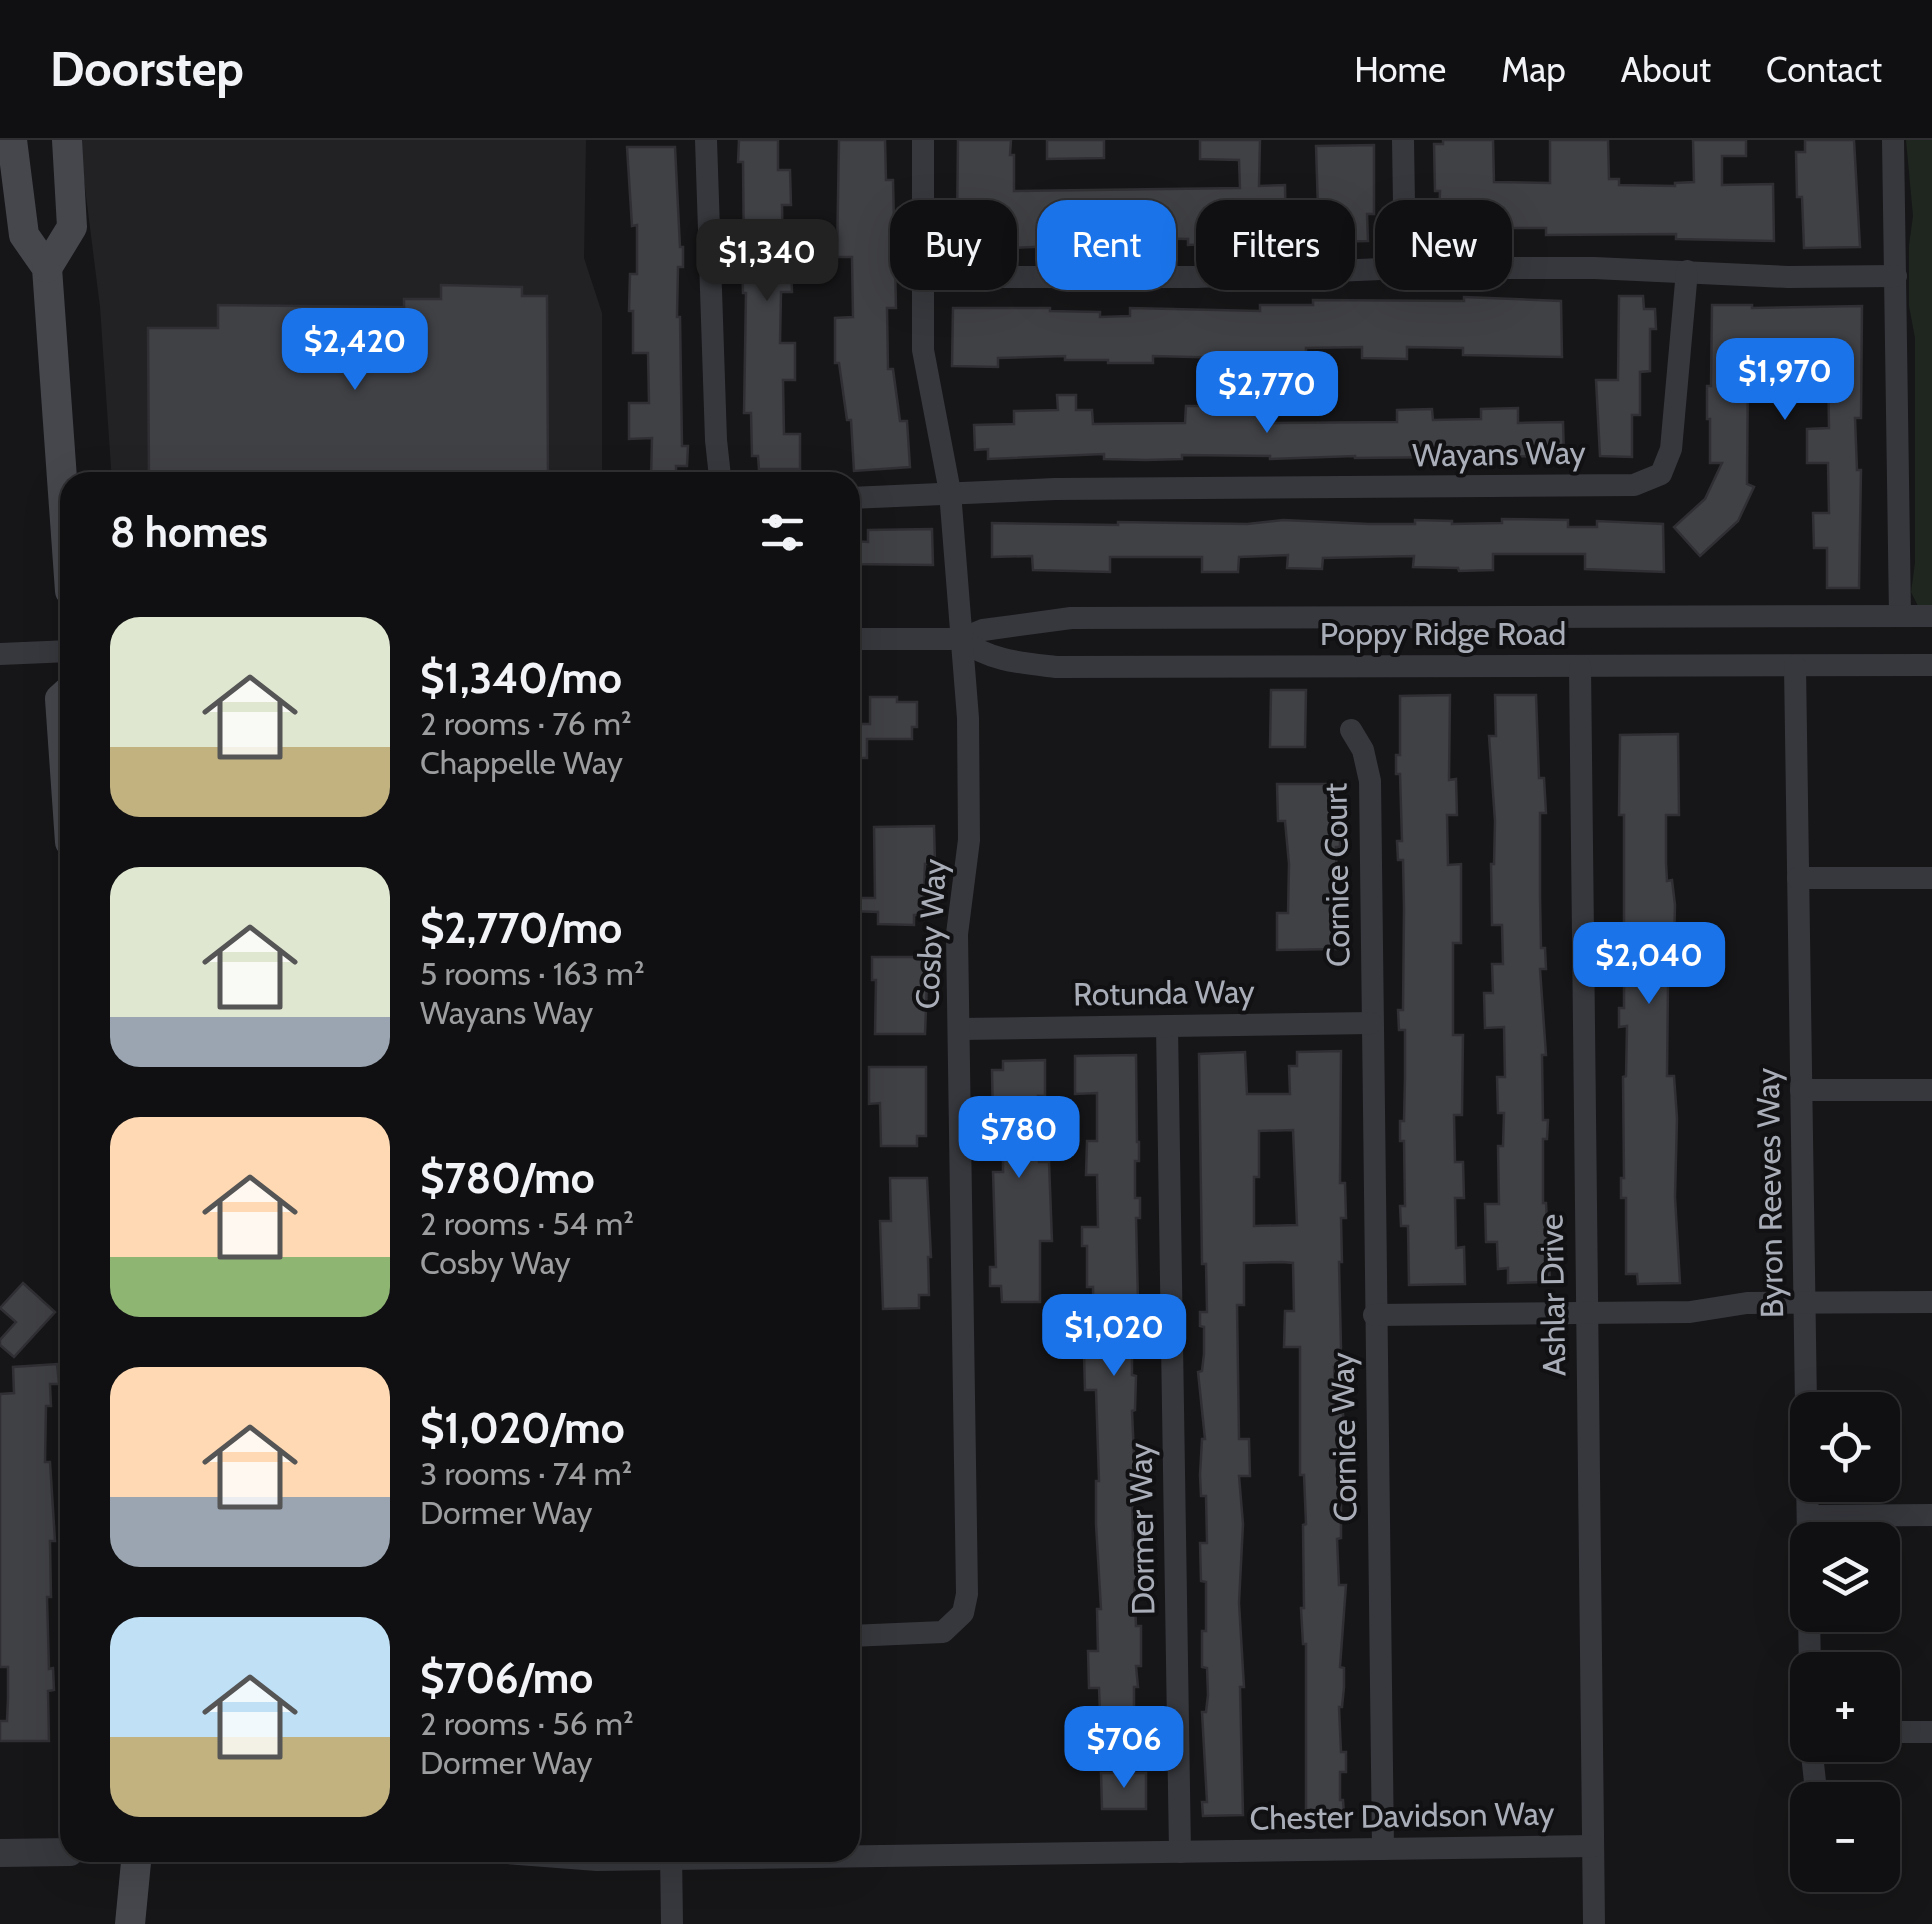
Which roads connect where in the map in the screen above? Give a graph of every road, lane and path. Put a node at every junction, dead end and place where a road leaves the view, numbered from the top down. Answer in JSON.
{"nodes":[{"id":1,"x":12,"y":140,"type":"edge"},
{"id":2,"x":67,"y":140,"type":"edge"},
{"id":3,"x":706,"y":140,"type":"edge"},
{"id":4,"x":923,"y":140,"type":"edge"},
{"id":5,"x":1403,"y":140,"type":"edge"},
{"id":6,"x":1893,"y":140,"type":"edge"},
{"id":7,"x":923,"y":200,"type":"edge"},
{"id":8,"x":1404,"y":200,"type":"edge"},
{"id":9,"x":46,"y":268,"type":"junction"},
{"id":10,"x":1375,"y":269,"type":"edge"},
{"id":11,"x":1512,"y":269,"type":"edge"},
{"id":12,"x":1686,"y":271,"type":"junction"},
{"id":13,"x":1017,"y":276,"type":"edge"},
{"id":14,"x":1896,"y":276,"type":"junction"},
{"id":15,"x":924,"y":290,"type":"edge"},
{"id":16,"x":61,"y":472,"type":"edge"},
{"id":17,"x":719,"y":472,"type":"edge"},
{"id":18,"x":950,"y":492,"type":"junction"},
{"id":19,"x":860,"y":497,"type":"edge"},
{"id":20,"x":1900,"y":616,"type":"junction"},
{"id":21,"x":1932,"y":616,"type":"edge"},
{"id":22,"x":961,"y":638,"type":"junction"},
{"id":23,"x":860,"y":639,"type":"edge"},
{"id":24,"x":60,"y":651,"type":"edge"},
{"id":25,"x":0,"y":654,"type":"edge"},
{"id":26,"x":1932,"y":665,"type":"edge"},
{"id":27,"x":1580,"y":666,"type":"junction"},
{"id":28,"x":1795,"y":666,"type":"junction"},
{"id":29,"x":1351,"y":730,"type":"dead end"},
{"id":30,"x":1798,"y":878,"type":"junction"},
{"id":31,"x":1932,"y":878,"type":"edge"},
{"id":32,"x":1371,"y":1023,"type":"junction"},
{"id":33,"x":1167,"y":1026,"type":"junction"},
{"id":34,"x":958,"y":1028,"type":"junction"},
{"id":35,"x":1801,"y":1090,"type":"junction"},
{"id":36,"x":1932,"y":1090,"type":"edge"},
{"id":37,"x":1932,"y":1302,"type":"edge"},
{"id":38,"x":1805,"y":1303,"type":"junction"},
{"id":39,"x":1586,"y":1312,"type":"junction"},
{"id":40,"x":1374,"y":1315,"type":"junction"},
{"id":41,"x":1932,"y":1515,"type":"edge"},
{"id":42,"x":1808,"y":1516,"type":"junction"},
{"id":43,"x":1808,"y":1522,"type":"edge"},
{"id":44,"x":860,"y":1636,"type":"edge"},
{"id":45,"x":1900,"y":1732,"type":"edge"},
{"id":46,"x":1932,"y":1732,"type":"edge"},
{"id":47,"x":1593,"y":1846,"type":"junction"},
{"id":48,"x":1383,"y":1849,"type":"junction"},
{"id":49,"x":60,"y":1852,"type":"edge"},
{"id":50,"x":1180,"y":1852,"type":"junction"},
{"id":51,"x":0,"y":1854,"type":"edge"},
{"id":52,"x":860,"y":1855,"type":"edge"},
{"id":53,"x":136,"y":1862,"type":"edge"},
{"id":54,"x":671,"y":1862,"type":"edge"},
{"id":55,"x":130,"y":1924,"type":"edge"},
{"id":56,"x":672,"y":1924,"type":"edge"},
{"id":57,"x":1594,"y":1924,"type":"edge"}],
"edges":[{"from":1,"to":9,"type":"main road"},
{"from":2,"to":9,"type":"main road"},
{"from":3,"to":17,"type":"street"},
{"from":4,"to":7,"type":"street","name":"Cosby Way"},
{"from":5,"to":8,"type":"street"},
{"from":6,"to":14,"type":"street"},
{"from":9,"to":16,"type":"main road"},
{"from":10,"to":13,"type":"street"},
{"from":11,"to":12,"type":"street"},
{"from":12,"to":14,"type":"street"},
{"from":12,"to":18,"type":"street","name":"Wayans Way"},
{"from":14,"to":20,"type":"street"},
{"from":15,"to":18,"type":"street","name":"Cosby Way"},
{"from":18,"to":19,"type":"street","name":"Wayans Way"},
{"from":18,"to":22,"type":"street","name":"Cosby Way"},
{"from":20,"to":21,"type":"street","name":"Poppy Ridge Road"},
{"from":20,"to":22,"type":"street","name":"Poppy Ridge Road"},
{"from":22,"to":23,"type":"street","name":"Poppy Ridge Road"},
{"from":22,"to":27,"type":"street","name":"Poppy Ridge Road"},
{"from":22,"to":34,"type":"street","name":"Cosby Way"},
{"from":24,"to":25,"type":"street"},
{"from":26,"to":28,"type":"street","name":"Poppy Ridge Road"},
{"from":27,"to":28,"type":"street","name":"Poppy Ridge Road"},
{"from":27,"to":39,"type":"street","name":"Ashlar Drive"},
{"from":28,"to":30,"type":"street","name":"Byron Reeves Way"},
{"from":29,"to":32,"type":"street","name":"Cornice Court"},
{"from":30,"to":31,"type":"street"},
{"from":30,"to":35,"type":"street","name":"Byron Reeves Way"},
{"from":32,"to":33,"type":"street","name":"Rotunda Way"},
{"from":32,"to":40,"type":"street","name":"Cornice Way"},
{"from":33,"to":34,"type":"street","name":"Rotunda Way"},
{"from":33,"to":50,"type":"street","name":"Dormer Way"},
{"from":34,"to":44,"type":"street","name":"Cosby Way"},
{"from":35,"to":36,"type":"street"},
{"from":35,"to":38,"type":"street","name":"Byron Reeves Way"},
{"from":37,"to":38,"type":"street"},
{"from":38,"to":39,"type":"street"},
{"from":38,"to":42,"type":"street","name":"Byron Reeves Way"},
{"from":39,"to":40,"type":"street"},
{"from":39,"to":47,"type":"street","name":"Ashlar Drive"},
{"from":40,"to":48,"type":"street","name":"Cornice Way"},
{"from":41,"to":42,"type":"street"},
{"from":42,"to":43,"type":"street","name":"Byron Reeves Way"},
{"from":45,"to":46,"type":"street"},
{"from":47,"to":48,"type":"street","name":"Chester Davidson Way"},
{"from":47,"to":57,"type":"street","name":"Ashlar Drive"},
{"from":48,"to":50,"type":"street","name":"Chester Davidson Way"},
{"from":49,"to":51,"type":"street"},
{"from":50,"to":52,"type":"street","name":"Chester Davidson Way"},
{"from":53,"to":55,"type":"main road"},
{"from":54,"to":56,"type":"street"}]}
